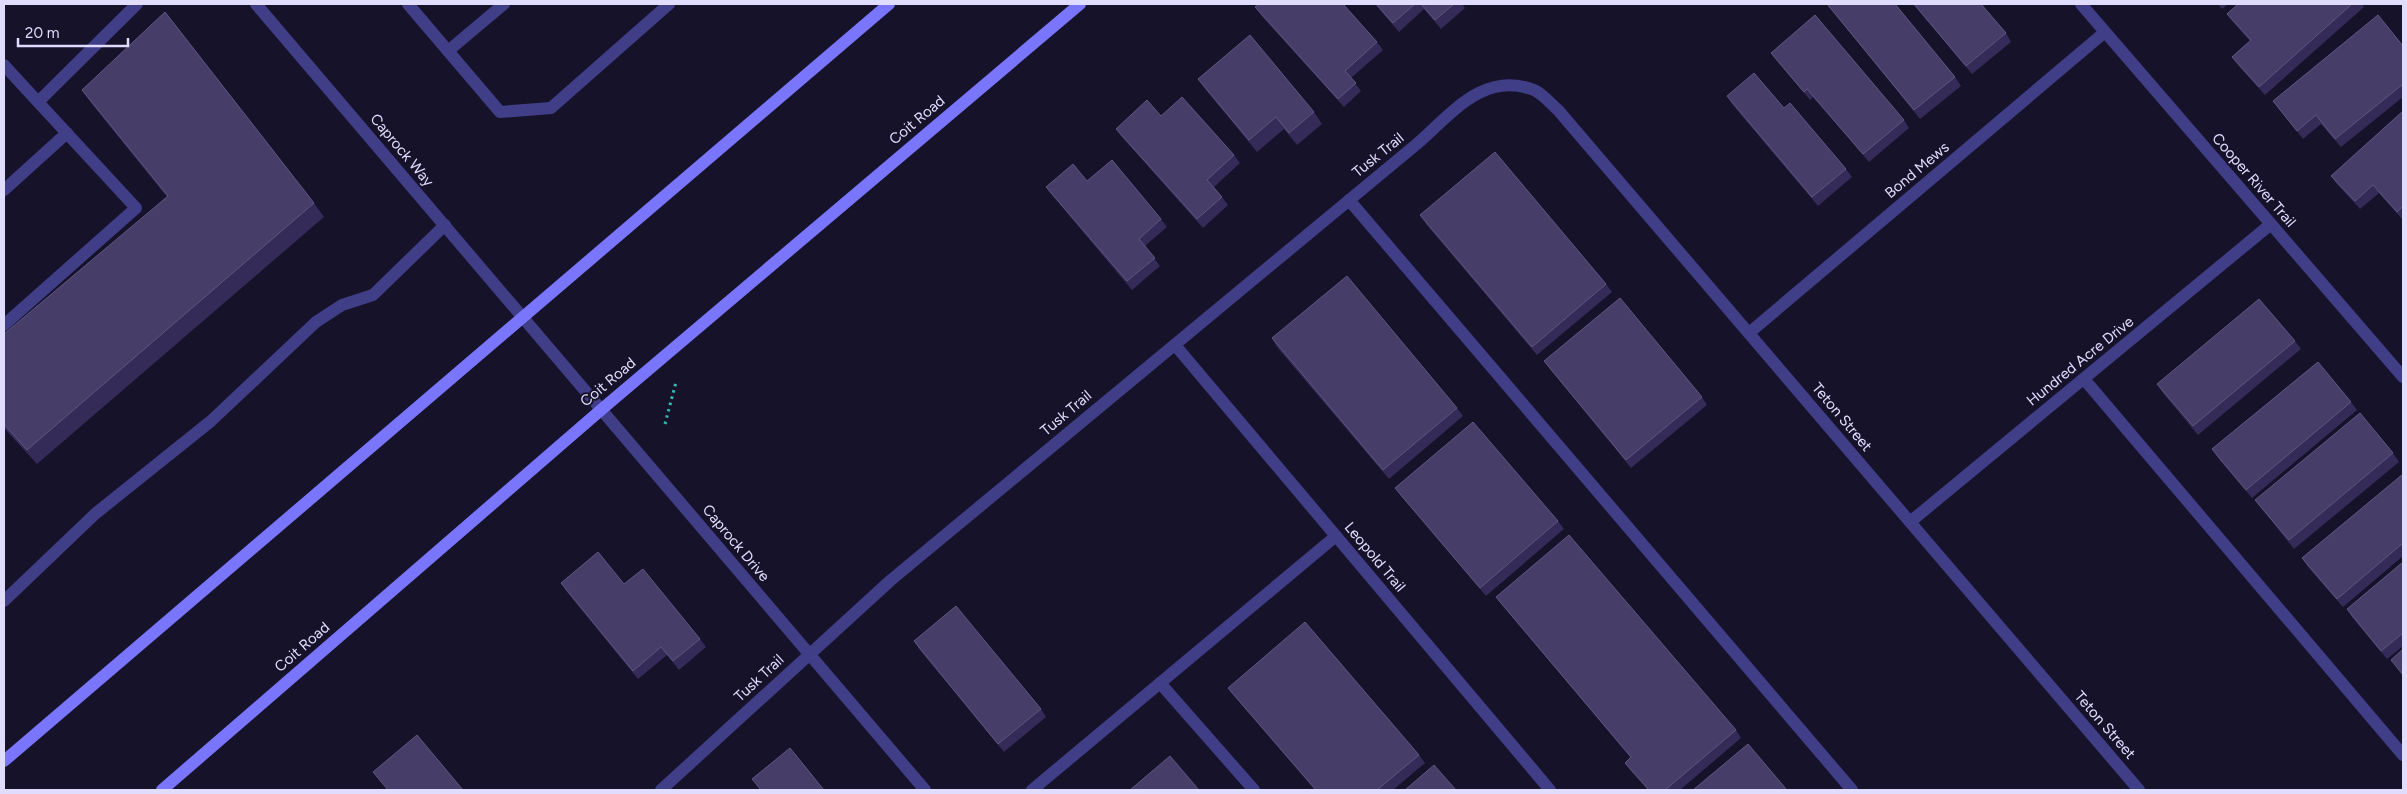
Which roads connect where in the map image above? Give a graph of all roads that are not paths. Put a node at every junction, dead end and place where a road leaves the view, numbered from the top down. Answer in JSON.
{"nodes":[{"id":1,"x":137,"y":4,"type":"edge"},
{"id":2,"x":256,"y":4,"type":"edge"},
{"id":3,"x":408,"y":4,"type":"edge"},
{"id":4,"x":504,"y":4,"type":"edge"},
{"id":5,"x":669,"y":4,"type":"edge"},
{"id":6,"x":889,"y":4,"type":"edge"},
{"id":7,"x":1080,"y":4,"type":"edge"},
{"id":8,"x":2081,"y":4,"type":"edge"},
{"id":9,"x":2105,"y":32,"type":"junction"},
{"id":10,"x":448,"y":51,"type":"junction"},
{"id":11,"x":4,"y":65,"type":"edge"},
{"id":12,"x":1508,"y":84,"type":"joint"},
{"id":13,"x":38,"y":102,"type":"junction"},
{"id":14,"x":67,"y":133,"type":"junction"},
{"id":15,"x":4,"y":190,"type":"edge"},
{"id":16,"x":1349,"y":200,"type":"junction"},
{"id":17,"x":2271,"y":224,"type":"junction"},
{"id":18,"x":445,"y":225,"type":"junction"},
{"id":19,"x":523,"y":317,"type":"junction"},
{"id":20,"x":4,"y":325,"type":"edge"},
{"id":21,"x":1749,"y":334,"type":"junction"},
{"id":22,"x":1175,"y":345,"type":"junction"},
{"id":23,"x":2403,"y":377,"type":"edge"},
{"id":24,"x":2084,"y":379,"type":"junction"},
{"id":25,"x":602,"y":409,"type":"junction"},
{"id":26,"x":1910,"y":522,"type":"junction"},
{"id":27,"x":1336,"y":536,"type":"junction"},
{"id":28,"x":4,"y":601,"type":"edge"},
{"id":29,"x":810,"y":654,"type":"junction"},
{"id":30,"x":1160,"y":683,"type":"junction"},
{"id":31,"x":2403,"y":755,"type":"edge"},
{"id":32,"x":4,"y":761,"type":"edge"},
{"id":33,"x":162,"y":790,"type":"edge"},
{"id":34,"x":661,"y":790,"type":"edge"},
{"id":35,"x":925,"y":790,"type":"edge"},
{"id":36,"x":1032,"y":790,"type":"edge"},
{"id":37,"x":1254,"y":790,"type":"edge"},
{"id":38,"x":1550,"y":790,"type":"edge"},
{"id":39,"x":1852,"y":790,"type":"edge"},
{"id":40,"x":2139,"y":790,"type":"edge"}],
"edges":[{"from":1,"to":13,"type":"street"},
{"from":2,"to":18,"type":"street","name":"Caprock Way"},
{"from":3,"to":10,"type":"street"},
{"from":4,"to":10,"type":"street"},
{"from":5,"to":10,"type":"street"},
{"from":6,"to":19,"type":"main road"},
{"from":7,"to":25,"type":"main road","name":"Coit Road"},
{"from":8,"to":9,"type":"street","name":"Cooper River Trail"},
{"from":9,"to":17,"type":"street","name":"Cooper River Trail"},
{"from":9,"to":21,"type":"street","name":"Bond Mews"},
{"from":11,"to":13,"type":"street"},
{"from":12,"to":16,"type":"street","name":"Tusk Trail"},
{"from":12,"to":21,"type":"street","name":"Teton Street"},
{"from":13,"to":14,"type":"street"},
{"from":14,"to":15,"type":"street"},
{"from":14,"to":20,"type":"street"},
{"from":16,"to":22,"type":"street","name":"Tusk Trail"},
{"from":16,"to":39,"type":"street"},
{"from":17,"to":23,"type":"street","name":"Cooper River Trail"},
{"from":17,"to":24,"type":"street","name":"Hundred Acre Drive"},
{"from":18,"to":19,"type":"street","name":"Caprock Way"},
{"from":18,"to":28,"type":"street"},
{"from":19,"to":25,"type":"street","name":"Caprock Drive"},
{"from":19,"to":32,"type":"main road"},
{"from":21,"to":26,"type":"street","name":"Teton Street"},
{"from":22,"to":27,"type":"street","name":"Leopold Trail"},
{"from":22,"to":29,"type":"street","name":"Tusk Trail"},
{"from":24,"to":26,"type":"street","name":"Hundred Acre Drive"},
{"from":24,"to":31,"type":"street"},
{"from":25,"to":29,"type":"street","name":"Caprock Drive"},
{"from":25,"to":33,"type":"main road","name":"Coit Road"},
{"from":26,"to":40,"type":"street","name":"Teton Street"},
{"from":27,"to":30,"type":"street"},
{"from":27,"to":38,"type":"street","name":"Leopold Trail"},
{"from":29,"to":34,"type":"street","name":"Tusk Trail"},
{"from":29,"to":35,"type":"street","name":"Caprock Drive"},
{"from":30,"to":36,"type":"street"},
{"from":30,"to":37,"type":"street"}]}
